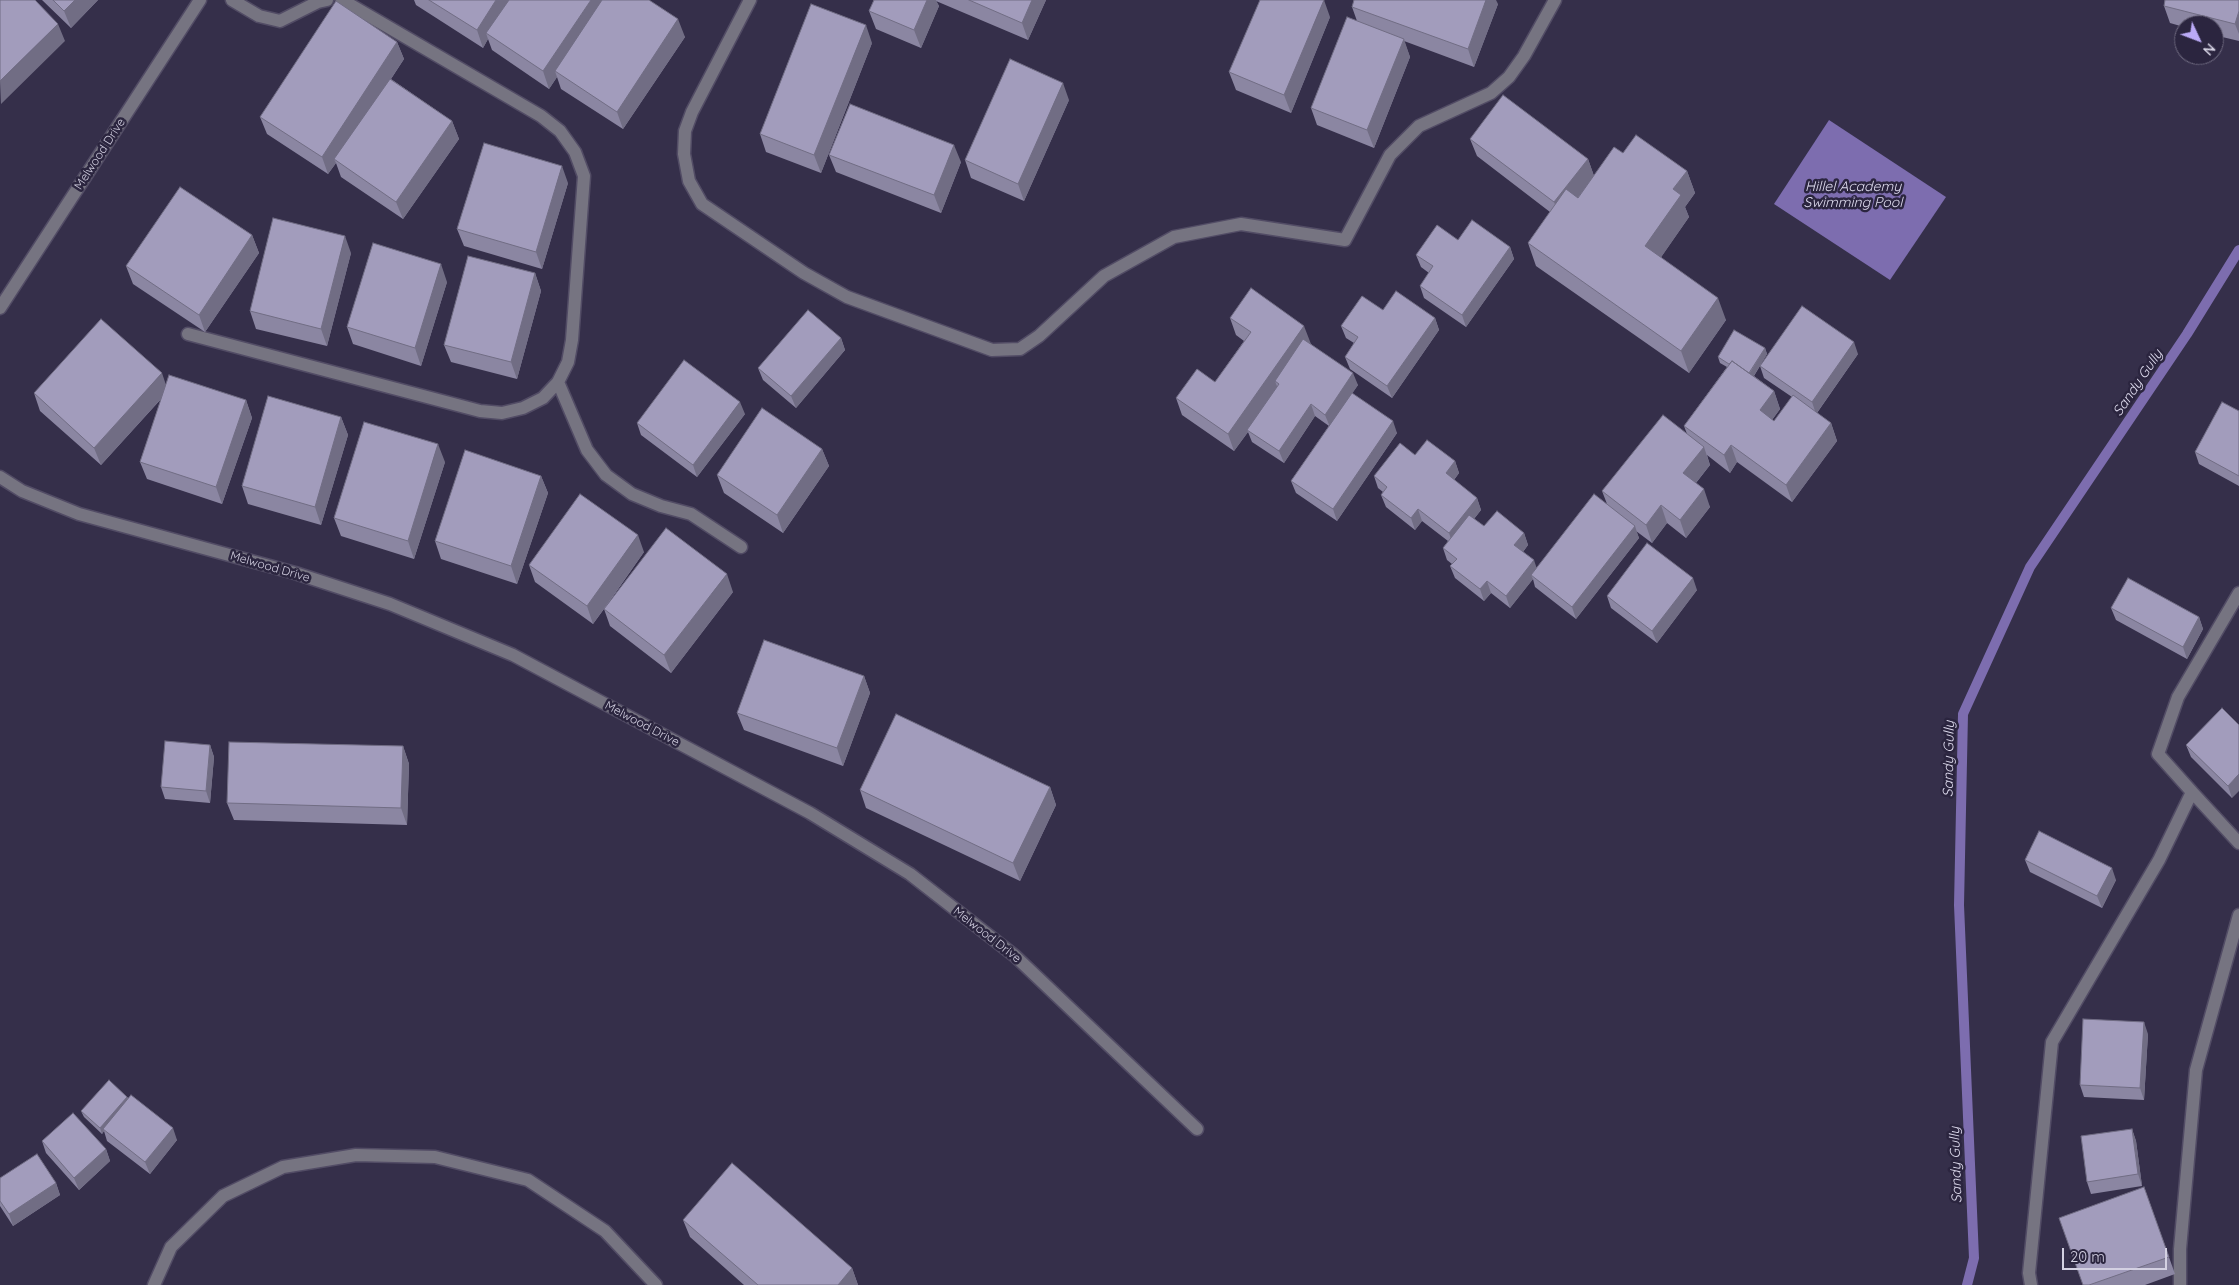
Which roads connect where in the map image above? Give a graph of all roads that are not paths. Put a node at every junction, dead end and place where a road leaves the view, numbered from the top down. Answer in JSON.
{"nodes":[{"id":1,"x":200,"y":0,"type":"edge"},
{"id":2,"x":232,"y":0,"type":"edge"},
{"id":3,"x":326,"y":0,"type":"edge"},
{"id":4,"x":342,"y":0,"type":"edge"},
{"id":5,"x":1555,"y":0,"type":"edge"},
{"id":6,"x":748,"y":1,"type":"edge"},
{"id":7,"x":0,"y":308,"type":"edge"},
{"id":8,"x":188,"y":334,"type":"edge"},
{"id":9,"x":558,"y":382,"type":"junction"},
{"id":10,"x":0,"y":476,"type":"edge"},
{"id":11,"x":740,"y":547,"type":"dead end"},
{"id":12,"x":2239,"y":593,"type":"edge"},
{"id":13,"x":2192,"y":792,"type":"junction"},
{"id":14,"x":2239,"y":843,"type":"edge"},
{"id":15,"x":2239,"y":915,"type":"edge"},
{"id":16,"x":1196,"y":1130,"type":"dead end"},
{"id":17,"x":154,"y":1285,"type":"edge"},
{"id":18,"x":656,"y":1285,"type":"edge"},
{"id":19,"x":2031,"y":1285,"type":"edge"},
{"id":20,"x":2180,"y":1285,"type":"edge"}],
"edges":[{"from":1,"to":7,"type":"street","name":"Melwood Drive"},
{"from":2,"to":3,"type":"street"},
{"from":4,"to":9,"type":"street"},
{"from":5,"to":6,"type":"street"},
{"from":8,"to":9,"type":"street"},
{"from":9,"to":11,"type":"street"},
{"from":10,"to":16,"type":"street","name":"Melwood Drive"},
{"from":12,"to":13,"type":"street"},
{"from":13,"to":14,"type":"street"},
{"from":13,"to":19,"type":"street"},
{"from":15,"to":20,"type":"street"},
{"from":17,"to":18,"type":"street"}]}
